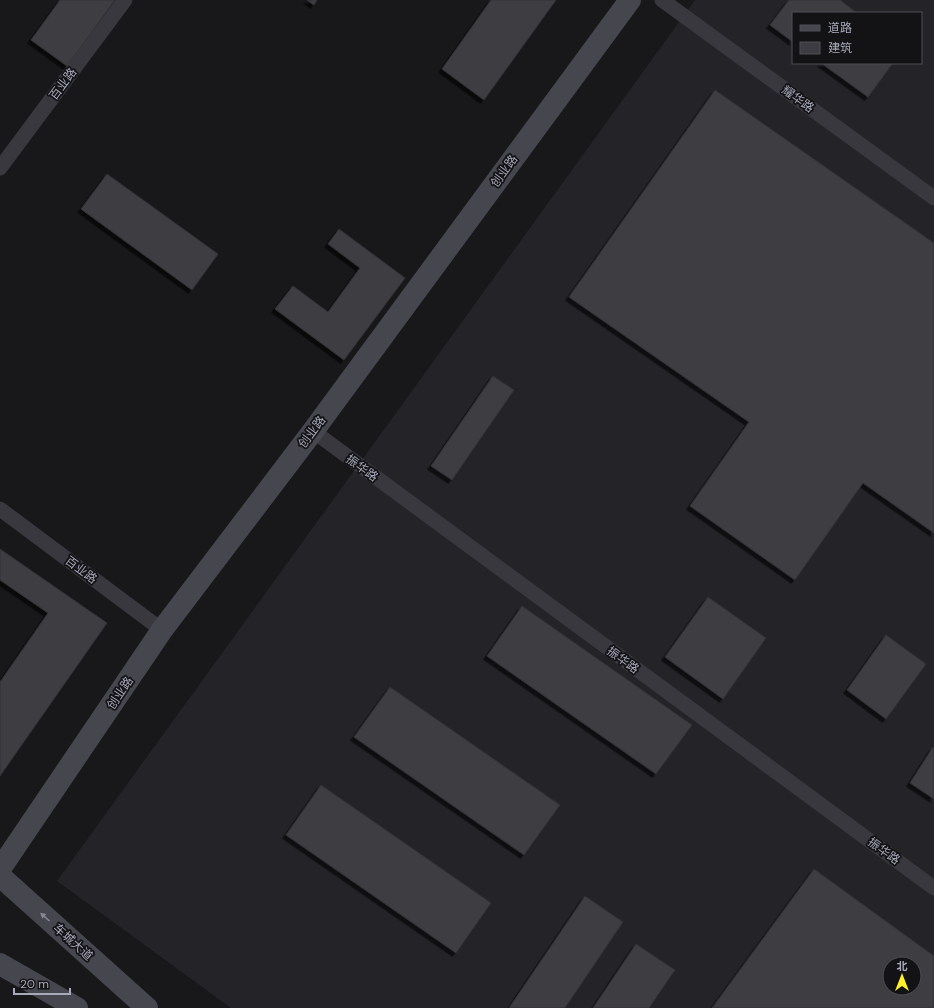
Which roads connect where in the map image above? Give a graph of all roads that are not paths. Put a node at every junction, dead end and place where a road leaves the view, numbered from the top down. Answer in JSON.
{"nodes":[{"id":1,"x":125,"y":0,"type":"edge"},
{"id":2,"x":630,"y":0,"type":"edge"},
{"id":3,"x":662,"y":0,"type":"edge"},
{"id":4,"x":0,"y":168,"type":"edge"},
{"id":5,"x":934,"y":198,"type":"edge"},
{"id":6,"x":312,"y":431,"type":"junction"},
{"id":7,"x":0,"y":509,"type":"edge"},
{"id":8,"x":162,"y":630,"type":"junction"},
{"id":9,"x":0,"y":869,"type":"edge"},
{"id":10,"x":0,"y":876,"type":"edge"},
{"id":11,"x":934,"y":888,"type":"edge"},
{"id":12,"x":0,"y":964,"type":"edge"},
{"id":13,"x":77,"y":1008,"type":"edge"},
{"id":14,"x":148,"y":1008,"type":"edge"}],
"edges":[{"from":1,"to":4,"type":"street","name":"百业路"},
{"from":2,"to":6,"type":"main road","name":"创业路"},
{"from":3,"to":5,"type":"street","name":"耀华路"},
{"from":6,"to":8,"type":"main road","name":"创业路"},
{"from":6,"to":11,"type":"street","name":"振华路"},
{"from":7,"to":8,"type":"street","name":"百业路"},
{"from":8,"to":9,"type":"main road","name":"创业路"},
{"from":14,"to":10,"type":"main road","name":"车城大道","one_way":true},
{"from":12,"to":13,"type":"main road"}]}
